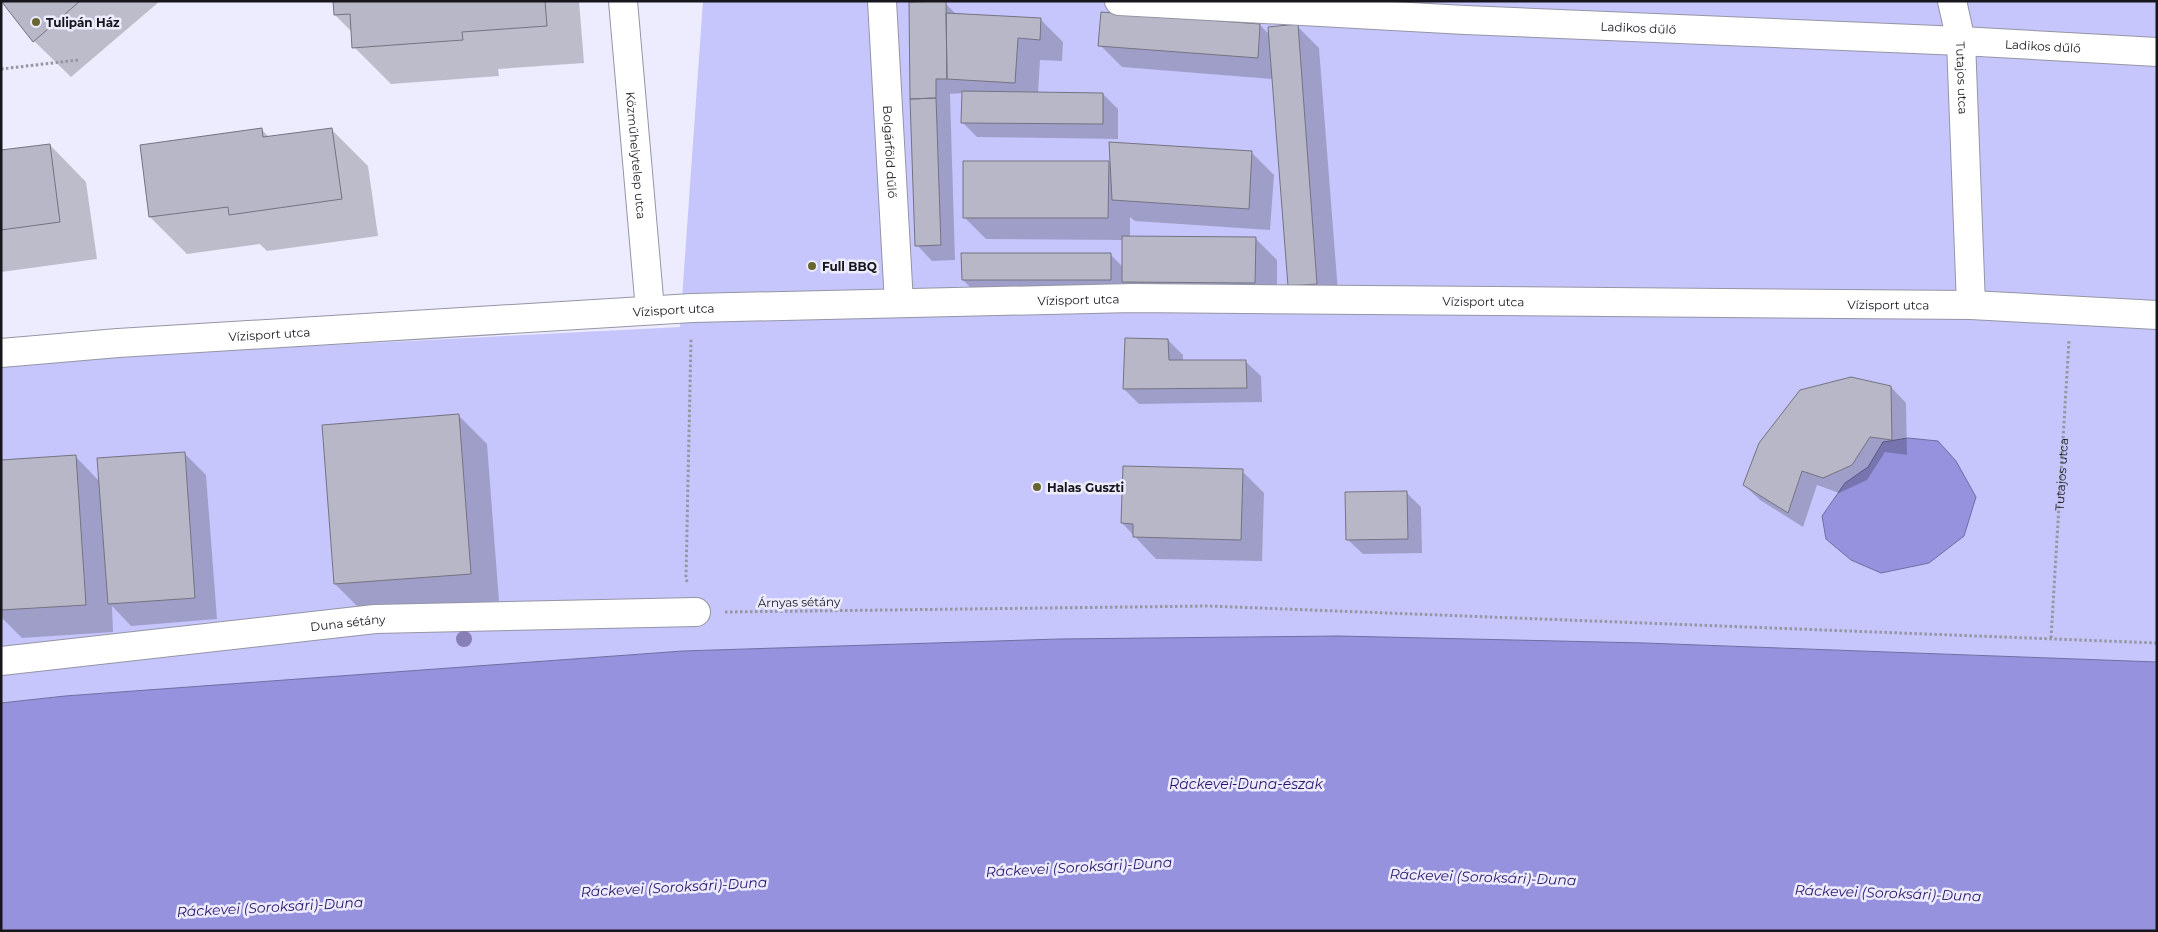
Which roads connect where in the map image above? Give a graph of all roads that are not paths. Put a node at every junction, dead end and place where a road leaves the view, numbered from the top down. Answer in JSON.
{"nodes":[{"id":1,"x":623,"y":1,"type":"edge"},
{"id":2,"x":882,"y":1,"type":"edge"},
{"id":3,"x":1119,"y":1,"type":"edge"},
{"id":4,"x":1952,"y":1,"type":"edge"},
{"id":5,"x":1960,"y":41,"type":"junction"},
{"id":6,"x":2157,"y":52,"type":"edge"},
{"id":7,"x":899,"y":303,"type":"junction"},
{"id":8,"x":1971,"y":306,"type":"junction"},
{"id":9,"x":650,"y":310,"type":"junction"},
{"id":10,"x":2157,"y":315,"type":"edge"},
{"id":11,"x":1,"y":353,"type":"edge"},
{"id":12,"x":696,"y":612,"type":"road end"},
{"id":13,"x":1,"y":661,"type":"edge"}],
"edges":[{"from":1,"to":9,"type":"street","name":"Közműhelytelep utca"},
{"from":2,"to":7,"type":"street","name":"Bolgárföld dűlő"},
{"from":3,"to":5,"type":"street","name":"Ladikos dűlő"},
{"from":4,"to":5,"type":"street","name":"Tutajos utca"},
{"from":5,"to":6,"type":"street","name":"Ladikos dűlő"},
{"from":5,"to":8,"type":"street","name":"Tutajos utca"},
{"from":7,"to":8,"type":"street","name":"Vízisport utca"},
{"from":7,"to":9,"type":"street","name":"Vízisport utca"},
{"from":8,"to":10,"type":"street","name":"Vízisport utca"},
{"from":9,"to":11,"type":"street","name":"Vízisport utca"},
{"from":12,"to":13,"type":"street","name":"Duna sétány"}]}
